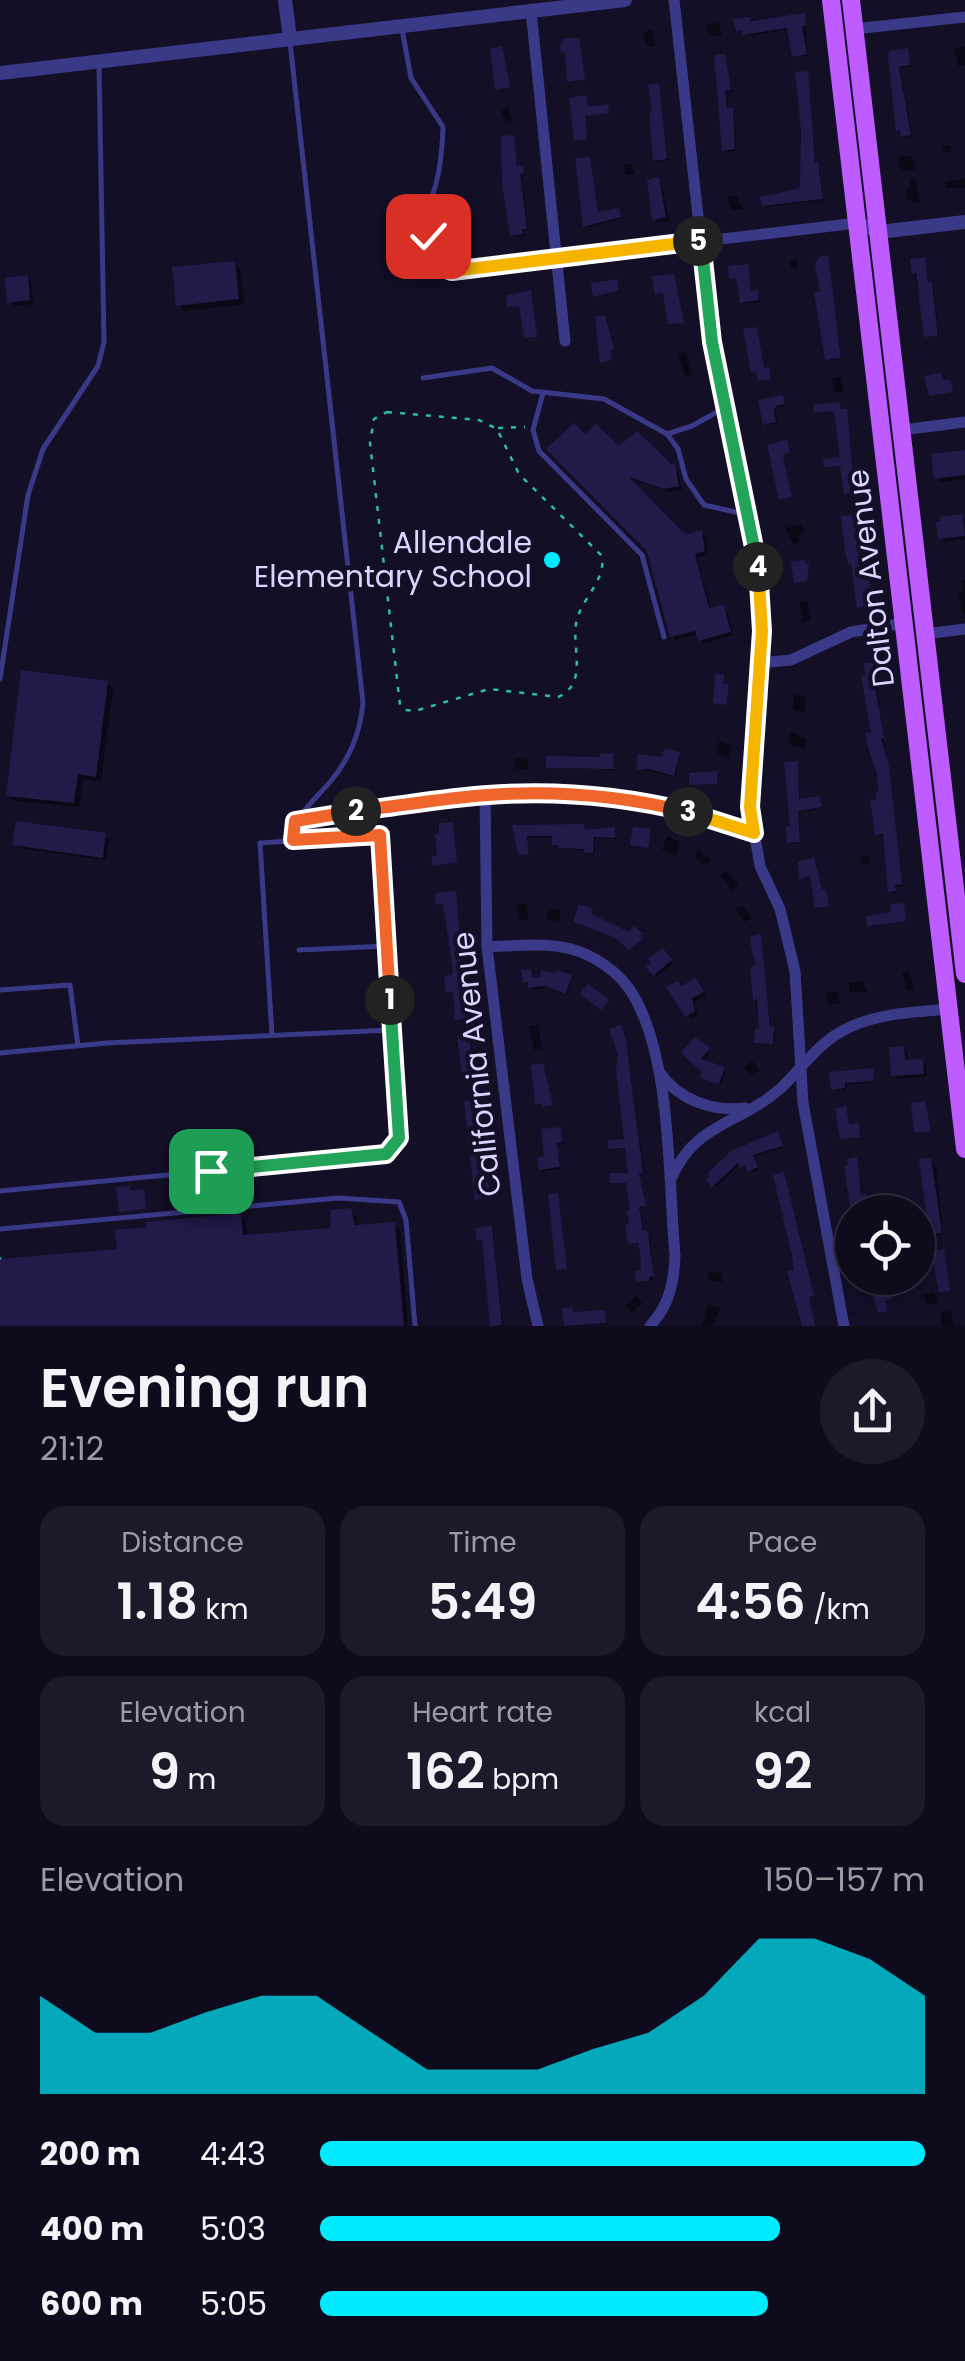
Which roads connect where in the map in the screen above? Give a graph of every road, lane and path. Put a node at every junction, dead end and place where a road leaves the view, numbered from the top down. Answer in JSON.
{"nodes":[{"id":1,"x":285,"y":0,"type":"edge"},
{"id":2,"x":624,"y":0,"type":"edge"},
{"id":3,"x":674,"y":0,"type":"edge"},
{"id":4,"x":831,"y":0,"type":"edge"},
{"id":5,"x":851,"y":0,"type":"edge"},
{"id":6,"x":531,"y":11,"type":"junction"},
{"id":7,"x":965,"y":17,"type":"edge"},
{"id":8,"x":402,"y":26,"type":"junction"},
{"id":9,"x":854,"y":29,"type":"junction"},
{"id":10,"x":290,"y":40,"type":"junction"},
{"id":11,"x":99,"y":62,"type":"junction"},
{"id":12,"x":0,"y":74,"type":"edge"},
{"id":13,"x":422,"y":216,"type":"junction"},
{"id":14,"x":965,"y":222,"type":"edge"},
{"id":15,"x":857,"y":223,"type":"junction"},
{"id":16,"x":879,"y":232,"type":"junction"},
{"id":17,"x":701,"y":241,"type":"junction"},
{"id":18,"x":422,"y":254,"type":"junction"},
{"id":19,"x":557,"y":257,"type":"junction"},
{"id":20,"x":442,"y":269,"type":"joint"},
{"id":21,"x":565,"y":341,"type":"dead end"},
{"id":22,"x":423,"y":378,"type":"dead end"},
{"id":23,"x":544,"y":393,"type":"junction"},
{"id":24,"x":727,"y":406,"type":"junction"},
{"id":25,"x":965,"y":422,"type":"edge"},
{"id":26,"x":497,"y":429,"type":"junction"},
{"id":27,"x":533,"y":430,"type":"junction"},
{"id":28,"x":902,"y":430,"type":"junction"},
{"id":29,"x":667,"y":434,"type":"junction"},
{"id":30,"x":750,"y":516,"type":"junction"},
{"id":31,"x":904,"y":623,"type":"junction"},
{"id":32,"x":965,"y":629,"type":"edge"},
{"id":33,"x":925,"y":634,"type":"junction"},
{"id":34,"x":664,"y":637,"type":"dead end"},
{"id":35,"x":760,"y":662,"type":"junction"},
{"id":36,"x":0,"y":679,"type":"edge"},
{"id":37,"x":485,"y":795,"type":"junction"},
{"id":38,"x":295,"y":821,"type":"junction"},
{"id":39,"x":754,"y":833,"type":"junction"},
{"id":40,"x":957,"y":837,"type":"edge"},
{"id":41,"x":293,"y":840,"type":"junction"},
{"id":42,"x":387,"y":946,"type":"junction"},
{"id":43,"x":487,"y":947,"type":"junction"},
{"id":44,"x":299,"y":950,"type":"dead end"},
{"id":45,"x":965,"y":974,"type":"edge"},
{"id":46,"x":0,"y":990,"type":"edge"},
{"id":47,"x":957,"y":1008,"type":"edge"},
{"id":48,"x":965,"y":1024,"type":"edge"},
{"id":49,"x":392,"y":1030,"type":"junction"},
{"id":50,"x":272,"y":1035,"type":"junction"},
{"id":51,"x":78,"y":1046,"type":"junction"},
{"id":52,"x":0,"y":1053,"type":"edge"},
{"id":53,"x":800,"y":1064,"type":"junction"},
{"id":54,"x":656,"y":1065,"type":"junction"},
{"id":55,"x":751,"y":1106,"type":"junction"},
{"id":56,"x":965,"y":1149,"type":"edge"},
{"id":57,"x":669,"y":1183,"type":"junction"},
{"id":58,"x":0,"y":1191,"type":"edge"},
{"id":59,"x":0,"y":1228,"type":"edge"},
{"id":60,"x":415,"y":1326,"type":"edge"},
{"id":61,"x":538,"y":1326,"type":"edge"},
{"id":62,"x":650,"y":1326,"type":"edge"},
{"id":63,"x":844,"y":1326,"type":"edge"}],
"edges":[{"from":1,"to":10,"type":"street"},
{"from":2,"to":6,"type":"street"},
{"from":3,"to":17,"type":"street"},
{"from":4,"to":15,"type":"main road","name":"Dalton Avenue"},
{"from":5,"to":9,"type":"main road","name":"Dalton Avenue"},
{"from":6,"to":8,"type":"street"},
{"from":6,"to":19,"type":"street"},
{"from":7,"to":9,"type":"street"},
{"from":8,"to":10,"type":"street"},
{"from":8,"to":13,"type":"lane"},
{"from":9,"to":16,"type":"main road","name":"Dalton Avenue"},
{"from":10,"to":11,"type":"street"},
{"from":10,"to":38,"type":"lane"},
{"from":11,"to":12,"type":"street"},
{"from":11,"to":36,"type":"lane"},
{"from":13,"to":18,"type":"lane"},
{"from":13,"to":18,"type":"lane"},
{"from":14,"to":16,"type":"street"},
{"from":15,"to":16,"type":"street"},
{"from":15,"to":17,"type":"street"},
{"from":15,"to":31,"type":"main road","name":"Dalton Avenue"},
{"from":16,"to":28,"type":"main road","name":"Dalton Avenue"},
{"from":17,"to":19,"type":"street"},
{"from":17,"to":24,"type":"street"},
{"from":18,"to":20,"type":"lane"},
{"from":19,"to":20,"type":"street"},
{"from":19,"to":21,"type":"street"},
{"from":22,"to":23,"type":"lane"},
{"from":23,"to":27,"type":"lane"},
{"from":23,"to":29,"type":"lane"},
{"from":24,"to":29,"type":"lane"},
{"from":24,"to":30,"type":"street"},
{"from":25,"to":28,"type":"street"},
{"from":26,"to":26,"type":"path"},
{"from":26,"to":27,"type":"path"},
{"from":27,"to":34,"type":"lane"},
{"from":28,"to":33,"type":"main road","name":"Dalton Avenue"},
{"from":29,"to":30,"type":"lane"},
{"from":30,"to":35,"type":"street"},
{"from":31,"to":35,"type":"street"},
{"from":31,"to":47,"type":"main road","name":"Dalton Avenue"},
{"from":32,"to":33,"type":"street"},
{"from":33,"to":40,"type":"main road","name":"Dalton Avenue"},
{"from":35,"to":39,"type":"street"},
{"from":37,"to":38,"type":"lane"},
{"from":37,"to":39,"type":"street"},
{"from":37,"to":43,"type":"street","name":"California Avenue"},
{"from":38,"to":41,"type":"lane"},
{"from":39,"to":53,"type":"street"},
{"from":40,"to":45,"type":"main road","name":"Dalton Avenue"},
{"from":41,"to":42,"type":"lane"},
{"from":41,"to":50,"type":"lane"},
{"from":42,"to":44,"type":"lane"},
{"from":42,"to":49,"type":"lane"},
{"from":43,"to":54,"type":"street"},
{"from":43,"to":61,"type":"street","name":"California Avenue"},
{"from":46,"to":51,"type":"lane"},
{"from":47,"to":48,"type":"street"},
{"from":47,"to":53,"type":"street"},
{"from":47,"to":56,"type":"main road","name":"Dalton Avenue"},
{"from":49,"to":50,"type":"lane"},
{"from":49,"to":58,"type":"lane"},
{"from":50,"to":51,"type":"lane"},
{"from":51,"to":52,"type":"lane"},
{"from":53,"to":55,"type":"street"},
{"from":53,"to":63,"type":"street"},
{"from":54,"to":55,"type":"street"},
{"from":54,"to":57,"type":"street"},
{"from":55,"to":57,"type":"street"},
{"from":57,"to":62,"type":"street"},
{"from":59,"to":60,"type":"lane"}]}
